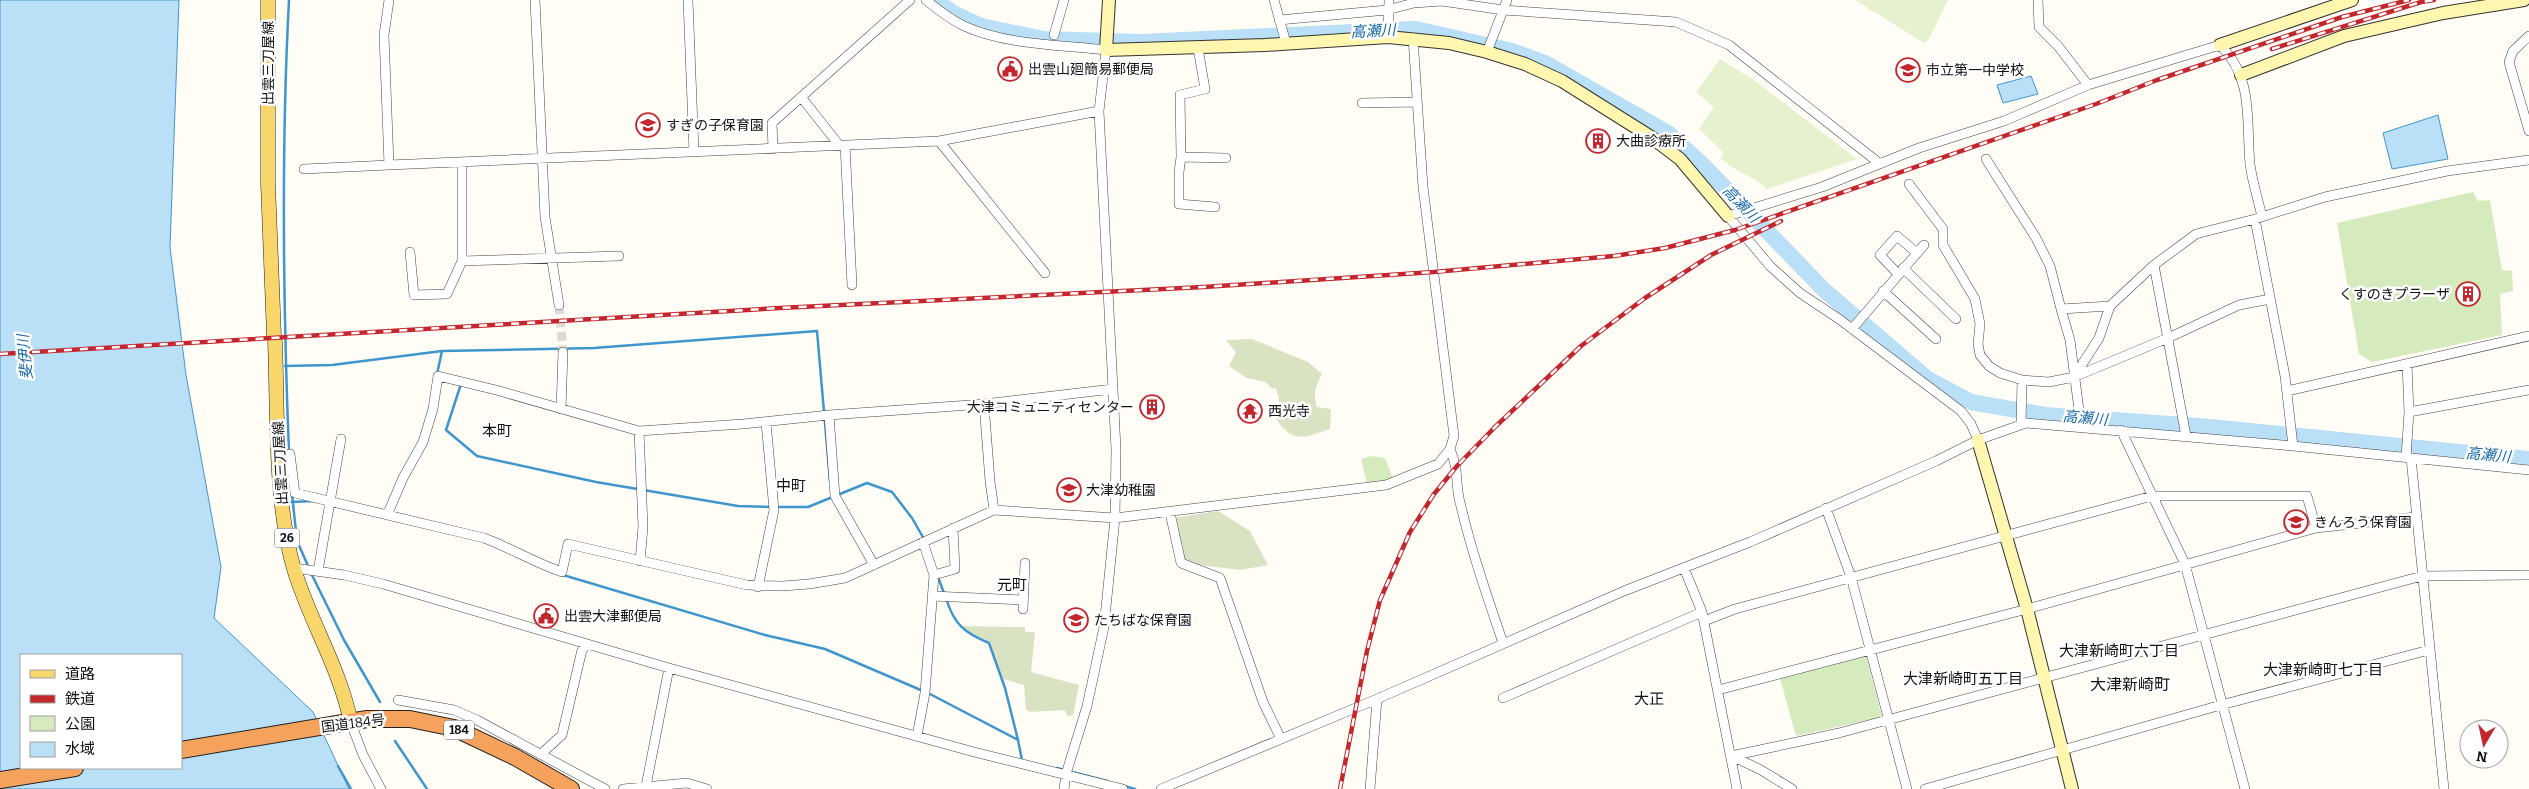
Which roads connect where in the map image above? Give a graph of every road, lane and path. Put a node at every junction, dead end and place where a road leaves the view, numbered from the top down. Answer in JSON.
{"nodes":[{"id":1,"x":268,"y":0,"type":"edge"},
{"id":2,"x":389,"y":0,"type":"edge"},
{"id":3,"x":534,"y":0,"type":"edge"},
{"id":4,"x":688,"y":0,"type":"edge"},
{"id":5,"x":910,"y":0,"type":"edge"},
{"id":6,"x":926,"y":0,"type":"edge"},
{"id":7,"x":1064,"y":0,"type":"edge"},
{"id":8,"x":1109,"y":0,"type":"edge"},
{"id":9,"x":1274,"y":0,"type":"edge"},
{"id":10,"x":1389,"y":0,"type":"edge"},
{"id":11,"x":1507,"y":0,"type":"edge"},
{"id":12,"x":2038,"y":0,"type":"edge"},
{"id":13,"x":2352,"y":0,"type":"edge"},
{"id":14,"x":2524,"y":0,"type":"edge"},
{"id":15,"x":1442,"y":1,"type":"edge"},
{"id":16,"x":1387,"y":10,"type":"junction"},
{"id":17,"x":1503,"y":10,"type":"junction"},
{"id":18,"x":1279,"y":20,"type":"junction"},
{"id":19,"x":1054,"y":35,"type":"dead end"},
{"id":20,"x":2529,"y":36,"type":"edge"},
{"id":21,"x":1388,"y":37,"type":"junction"},
{"id":22,"x":1413,"y":38,"type":"junction"},
{"id":23,"x":1286,"y":43,"type":"junction"},
{"id":24,"x":2220,"y":44,"type":"junction"},
{"id":25,"x":1198,"y":48,"type":"junction"},
{"id":26,"x":1106,"y":50,"type":"junction"},
{"id":27,"x":1487,"y":52,"type":"junction"},
{"id":28,"x":2241,"y":75,"type":"junction"},
{"id":29,"x":2088,"y":85,"type":"junction"},
{"id":30,"x":802,"y":98,"type":"junction"},
{"id":31,"x":1417,"y":102,"type":"junction"},
{"id":32,"x":1362,"y":103,"type":"dead end"},
{"id":33,"x":1099,"y":111,"type":"junction"},
{"id":34,"x":2529,"y":130,"type":"edge"},
{"id":35,"x":939,"y":141,"type":"junction"},
{"id":36,"x":842,"y":145,"type":"junction"},
{"id":37,"x":773,"y":149,"type":"junction"},
{"id":38,"x":694,"y":152,"type":"junction"},
{"id":39,"x":1182,"y":156,"type":"junction"},
{"id":40,"x":542,"y":158,"type":"junction"},
{"id":41,"x":1226,"y":158,"type":"dead end"},
{"id":42,"x":1986,"y":159,"type":"dead end"},
{"id":43,"x":2529,"y":160,"type":"edge"},
{"id":44,"x":462,"y":162,"type":"junction"},
{"id":45,"x":1878,"y":163,"type":"junction"},
{"id":46,"x":389,"y":165,"type":"junction"},
{"id":47,"x":304,"y":169,"type":"dead end"},
{"id":48,"x":1909,"y":184,"type":"dead end"},
{"id":49,"x":1215,"y":207,"type":"dead end"},
{"id":50,"x":1728,"y":216,"type":"junction"},
{"id":51,"x":2259,"y":218,"type":"junction"},
{"id":52,"x":1924,"y":246,"type":"dead end"},
{"id":53,"x":410,"y":252,"type":"dead end"},
{"id":54,"x":1917,"y":253,"type":"junction"},
{"id":55,"x":619,"y":256,"type":"dead end"},
{"id":56,"x":552,"y":259,"type":"junction"},
{"id":57,"x":462,"y":261,"type":"junction"},
{"id":58,"x":2154,"y":265,"type":"junction"},
{"id":59,"x":1901,"y":271,"type":"junction"},
{"id":60,"x":1045,"y":272,"type":"dead end"},
{"id":61,"x":852,"y":285,"type":"dead end"},
{"id":62,"x":1883,"y":291,"type":"junction"},
{"id":63,"x":2270,"y":299,"type":"junction"},
{"id":64,"x":559,"y":305,"type":"tunnel mouth"},
{"id":65,"x":2110,"y":306,"type":"junction"},
{"id":66,"x":2061,"y":309,"type":"junction"},
{"id":67,"x":1956,"y":319,"type":"dead end"},
{"id":68,"x":1852,"y":330,"type":"junction"},
{"id":69,"x":2529,"y":337,"type":"edge"},
{"id":70,"x":2168,"y":338,"type":"junction"},
{"id":71,"x":1936,"y":339,"type":"dead end"},
{"id":72,"x":563,"y":352,"type":"tunnel mouth"},
{"id":73,"x":2407,"y":364,"type":"junction"},
{"id":74,"x":2074,"y":377,"type":"junction"},
{"id":75,"x":2022,"y":380,"type":"junction"},
{"id":76,"x":1113,"y":388,"type":"junction"},
{"id":77,"x":2529,"y":390,"type":"edge"},
{"id":78,"x":2287,"y":392,"type":"junction"},
{"id":79,"x":984,"y":404,"type":"junction"},
{"id":80,"x":561,"y":409,"type":"junction"},
{"id":81,"x":2409,"y":412,"type":"junction"},
{"id":82,"x":829,"y":415,"type":"junction"},
{"id":83,"x":766,"y":422,"type":"junction"},
{"id":84,"x":2021,"y":424,"type":"junction"},
{"id":85,"x":2081,"y":426,"type":"junction"},
{"id":86,"x":2121,"y":430,"type":"junction"},
{"id":87,"x":639,"y":431,"type":"junction"},
{"id":88,"x":2186,"y":436,"type":"junction"},
{"id":89,"x":341,"y":439,"type":"dead end"},
{"id":90,"x":1978,"y":440,"type":"junction"},
{"id":91,"x":2293,"y":446,"type":"junction"},
{"id":92,"x":1450,"y":449,"type":"junction"},
{"id":93,"x":290,"y":454,"type":"dead end"},
{"id":94,"x":2408,"y":458,"type":"junction"},
{"id":95,"x":2529,"y":470,"type":"edge"},
{"id":96,"x":2152,"y":496,"type":"junction"},
{"id":97,"x":331,"y":501,"type":"junction"},
{"id":98,"x":1826,"y":508,"type":"junction"},
{"id":99,"x":994,"y":510,"type":"junction"},
{"id":100,"x":1170,"y":512,"type":"junction"},
{"id":101,"x":388,"y":513,"type":"junction"},
{"id":102,"x":2416,"y":516,"type":"junction"},
{"id":103,"x":1115,"y":518,"type":"junction"},
{"id":104,"x":953,"y":528,"type":"junction"},
{"id":105,"x":2316,"y":528,"type":"junction"},
{"id":106,"x":2004,"y":536,"type":"junction"},
{"id":107,"x":923,"y":542,"type":"junction"},
{"id":108,"x":640,"y":562,"type":"junction"},
{"id":109,"x":1026,"y":563,"type":"dead end"},
{"id":110,"x":2185,"y":564,"type":"junction"},
{"id":111,"x":874,"y":565,"type":"junction"},
{"id":112,"x":294,"y":568,"type":"junction"},
{"id":113,"x":1684,"y":568,"type":"junction"},
{"id":114,"x":318,"y":571,"type":"junction"},
{"id":115,"x":934,"y":575,"type":"junction"},
{"id":116,"x":2529,"y":575,"type":"edge"},
{"id":117,"x":2422,"y":576,"type":"junction"},
{"id":118,"x":1851,"y":577,"type":"junction"},
{"id":119,"x":758,"y":587,"type":"junction"},
{"id":120,"x":932,"y":596,"type":"junction"},
{"id":121,"x":2026,"y":609,"type":"junction"},
{"id":122,"x":1703,"y":617,"type":"junction"},
{"id":123,"x":2204,"y":634,"type":"junction"},
{"id":124,"x":1503,"y":643,"type":"junction"},
{"id":125,"x":587,"y":644,"type":"junction"},
{"id":126,"x":1870,"y":649,"type":"junction"},
{"id":127,"x":2429,"y":650,"type":"junction"},
{"id":128,"x":669,"y":668,"type":"junction"},
{"id":129,"x":2044,"y":677,"type":"junction"},
{"id":130,"x":1718,"y":690,"type":"junction"},
{"id":131,"x":1503,"y":698,"type":"dead end"},
{"id":132,"x":398,"y":700,"type":"dead end"},
{"id":133,"x":1377,"y":700,"type":"junction"},
{"id":134,"x":2221,"y":705,"type":"junction"},
{"id":135,"x":1888,"y":719,"type":"junction"},
{"id":136,"x":342,"y":724,"type":"junction"},
{"id":137,"x":917,"y":736,"type":"junction"},
{"id":138,"x":1281,"y":739,"type":"junction"},
{"id":139,"x":2061,"y":749,"type":"junction"},
{"id":140,"x":182,"y":750,"type":"edge"},
{"id":141,"x":541,"y":754,"type":"junction"},
{"id":142,"x":1731,"y":756,"type":"junction"},
{"id":143,"x":70,"y":769,"type":"edge"},
{"id":144,"x":1066,"y":774,"type":"junction"},
{"id":145,"x":0,"y":780,"type":"edge"},
{"id":146,"x":646,"y":786,"type":"junction"},
{"id":147,"x":381,"y":789,"type":"edge"},
{"id":148,"x":571,"y":789,"type":"edge"},
{"id":149,"x":605,"y":789,"type":"edge"},
{"id":150,"x":623,"y":789,"type":"edge"},
{"id":151,"x":707,"y":789,"type":"edge"},
{"id":152,"x":1064,"y":789,"type":"edge"},
{"id":153,"x":1123,"y":789,"type":"edge"},
{"id":154,"x":1161,"y":789,"type":"edge"},
{"id":155,"x":1370,"y":789,"type":"edge"},
{"id":156,"x":1738,"y":789,"type":"edge"},
{"id":157,"x":1792,"y":789,"type":"edge"},
{"id":158,"x":1907,"y":789,"type":"edge"},
{"id":159,"x":1925,"y":789,"type":"edge"},
{"id":160,"x":2072,"y":789,"type":"edge"},
{"id":161,"x":2245,"y":789,"type":"edge"},
{"id":162,"x":2444,"y":789,"type":"edge"}],
"edges":[{"from":1,"to":112,"type":"main road","name":"出雲三刀屋線","number":"26"},
{"from":2,"to":46,"type":"street"},
{"from":3,"to":40,"type":"street"},
{"from":4,"to":38,"type":"street"},
{"from":5,"to":30,"type":"street"},
{"from":6,"to":26,"type":"street"},
{"from":7,"to":19,"type":"street"},
{"from":8,"to":26,"type":"street"},
{"from":9,"to":18,"type":"street"},
{"from":10,"to":16,"type":"street"},
{"from":11,"to":17,"type":"street"},
{"from":12,"to":29,"type":"street"},
{"from":13,"to":24,"type":"street"},
{"from":14,"to":28,"type":"street"},
{"from":15,"to":16,"type":"street"},
{"from":15,"to":17,"type":"street"},
{"from":16,"to":18,"type":"street"},
{"from":16,"to":21,"type":"street"},
{"from":17,"to":27,"type":"street"},
{"from":17,"to":45,"type":"street"},
{"from":18,"to":23,"type":"street"},
{"from":20,"to":34,"type":"street"},
{"from":21,"to":22,"type":"street"},
{"from":21,"to":23,"type":"street"},
{"from":22,"to":27,"type":"street"},
{"from":22,"to":31,"type":"street"},
{"from":23,"to":25,"type":"street"},
{"from":24,"to":28,"type":"street"},
{"from":24,"to":29,"type":"street"},
{"from":25,"to":26,"type":"street"},
{"from":25,"to":39,"type":"street"},
{"from":26,"to":33,"type":"street"},
{"from":27,"to":50,"type":"street"},
{"from":28,"to":51,"type":"street"},
{"from":29,"to":45,"type":"street"},
{"from":30,"to":36,"type":"street"},
{"from":30,"to":37,"type":"street"},
{"from":31,"to":32,"type":"street"},
{"from":31,"to":92,"type":"street"},
{"from":33,"to":35,"type":"street"},
{"from":33,"to":76,"type":"street"},
{"from":35,"to":36,"type":"street"},
{"from":35,"to":60,"type":"street"},
{"from":36,"to":37,"type":"street"},
{"from":36,"to":61,"type":"street"},
{"from":37,"to":38,"type":"street"},
{"from":38,"to":40,"type":"street"},
{"from":39,"to":41,"type":"street"},
{"from":39,"to":49,"type":"street"},
{"from":40,"to":44,"type":"street"},
{"from":40,"to":56,"type":"street"},
{"from":42,"to":66,"type":"street"},
{"from":43,"to":51,"type":"street"},
{"from":44,"to":46,"type":"street"},
{"from":44,"to":57,"type":"street"},
{"from":45,"to":50,"type":"street"},
{"from":46,"to":47,"type":"street"},
{"from":48,"to":75,"type":"street"},
{"from":50,"to":68,"type":"street"},
{"from":51,"to":58,"type":"street"},
{"from":51,"to":63,"type":"street"},
{"from":52,"to":54,"type":"street"},
{"from":53,"to":57,"type":"street"},
{"from":54,"to":59,"type":"street"},
{"from":54,"to":59,"type":"street"},
{"from":55,"to":56,"type":"street"},
{"from":56,"to":57,"type":"street"},
{"from":56,"to":64,"type":"street"},
{"from":58,"to":65,"type":"street"},
{"from":58,"to":70,"type":"street"},
{"from":59,"to":62,"type":"street"},
{"from":59,"to":67,"type":"street"},
{"from":62,"to":68,"type":"street"},
{"from":62,"to":71,"type":"street"},
{"from":63,"to":70,"type":"street"},
{"from":63,"to":78,"type":"street"},
{"from":65,"to":66,"type":"street"},
{"from":65,"to":74,"type":"street"},
{"from":66,"to":74,"type":"street"},
{"from":68,"to":90,"type":"street"},
{"from":69,"to":73,"type":"street"},
{"from":70,"to":74,"type":"street"},
{"from":70,"to":88,"type":"street"},
{"from":72,"to":80,"type":"street"},
{"from":73,"to":78,"type":"street"},
{"from":73,"to":81,"type":"street"},
{"from":74,"to":75,"type":"street"},
{"from":74,"to":85,"type":"street"},
{"from":75,"to":84,"type":"street"},
{"from":76,"to":79,"type":"street"},
{"from":76,"to":103,"type":"street"},
{"from":77,"to":81,"type":"street"},
{"from":78,"to":91,"type":"street"},
{"from":79,"to":82,"type":"street"},
{"from":79,"to":99,"type":"street"},
{"from":80,"to":87,"type":"street"},
{"from":80,"to":101,"type":"street"},
{"from":81,"to":94,"type":"street"},
{"from":82,"to":83,"type":"street"},
{"from":82,"to":111,"type":"street"},
{"from":83,"to":87,"type":"street"},
{"from":83,"to":119,"type":"street"},
{"from":84,"to":85,"type":"street"},
{"from":84,"to":90,"type":"street"},
{"from":85,"to":86,"type":"street"},
{"from":86,"to":88,"type":"street"},
{"from":86,"to":96,"type":"street"},
{"from":87,"to":108,"type":"street"},
{"from":88,"to":91,"type":"street"},
{"from":89,"to":97,"type":"street"},
{"from":90,"to":98,"type":"street"},
{"from":90,"to":106,"type":"street"},
{"from":91,"to":94,"type":"street"},
{"from":92,"to":100,"type":"street"},
{"from":92,"to":124,"type":"street"},
{"from":93,"to":97,"type":"street"},
{"from":94,"to":95,"type":"street"},
{"from":94,"to":102,"type":"street"},
{"from":96,"to":105,"type":"street"},
{"from":96,"to":106,"type":"street"},
{"from":96,"to":110,"type":"street"},
{"from":97,"to":101,"type":"street"},
{"from":97,"to":114,"type":"street"},
{"from":98,"to":113,"type":"street"},
{"from":98,"to":118,"type":"street"},
{"from":99,"to":103,"type":"street"},
{"from":99,"to":104,"type":"street"},
{"from":100,"to":103,"type":"street"},
{"from":100,"to":138,"type":"street"},
{"from":101,"to":108,"type":"street"},
{"from":102,"to":105,"type":"street"},
{"from":102,"to":117,"type":"street"},
{"from":103,"to":144,"type":"street"},
{"from":104,"to":107,"type":"street"},
{"from":104,"to":115,"type":"street"},
{"from":105,"to":110,"type":"street"},
{"from":106,"to":118,"type":"street"},
{"from":106,"to":121,"type":"street"},
{"from":107,"to":111,"type":"street"},
{"from":107,"to":115,"type":"street"},
{"from":108,"to":119,"type":"street"},
{"from":109,"to":120,"type":"street"},
{"from":110,"to":121,"type":"street"},
{"from":110,"to":123,"type":"street"},
{"from":111,"to":119,"type":"street"},
{"from":112,"to":114,"type":"street"},
{"from":112,"to":136,"type":"main road","name":"出雲三刀屋線","number":"26"},
{"from":113,"to":122,"type":"street"},
{"from":113,"to":124,"type":"street"},
{"from":114,"to":125,"type":"street"},
{"from":115,"to":120,"type":"street"},
{"from":116,"to":117,"type":"street"},
{"from":117,"to":123,"type":"street"},
{"from":117,"to":127,"type":"street"},
{"from":118,"to":122,"type":"street"},
{"from":118,"to":126,"type":"street"},
{"from":120,"to":137,"type":"street"},
{"from":121,"to":126,"type":"street"},
{"from":121,"to":129,"type":"street"},
{"from":122,"to":130,"type":"street"},
{"from":122,"to":131,"type":"street"},
{"from":123,"to":129,"type":"street"},
{"from":123,"to":134,"type":"street"},
{"from":124,"to":133,"type":"street"},
{"from":125,"to":128,"type":"street"},
{"from":125,"to":141,"type":"street"},
{"from":126,"to":130,"type":"street"},
{"from":126,"to":135,"type":"street"},
{"from":127,"to":134,"type":"street"},
{"from":127,"to":162,"type":"street"},
{"from":128,"to":137,"type":"street"},
{"from":128,"to":146,"type":"street"},
{"from":129,"to":135,"type":"street"},
{"from":129,"to":139,"type":"street"},
{"from":130,"to":142,"type":"street"},
{"from":132,"to":141,"type":"street"},
{"from":133,"to":138,"type":"street"},
{"from":133,"to":155,"type":"street"},
{"from":134,"to":139,"type":"street"},
{"from":134,"to":161,"type":"street"},
{"from":135,"to":142,"type":"street"},
{"from":135,"to":158,"type":"street"},
{"from":136,"to":140,"type":"highway","name":"国道184号","number":"184"},
{"from":136,"to":147,"type":"street"},
{"from":136,"to":148,"type":"highway","name":"国道184号","number":"184"},
{"from":137,"to":144,"type":"street"},
{"from":138,"to":154,"type":"street"},
{"from":139,"to":159,"type":"street"},
{"from":139,"to":160,"type":"street"},
{"from":141,"to":149,"type":"street"},
{"from":142,"to":156,"type":"street"},
{"from":142,"to":157,"type":"street"},
{"from":143,"to":145,"type":"highway"},
{"from":144,"to":152,"type":"street"},
{"from":144,"to":153,"type":"street"},
{"from":146,"to":150,"type":"street"},
{"from":146,"to":151,"type":"street"}]}
